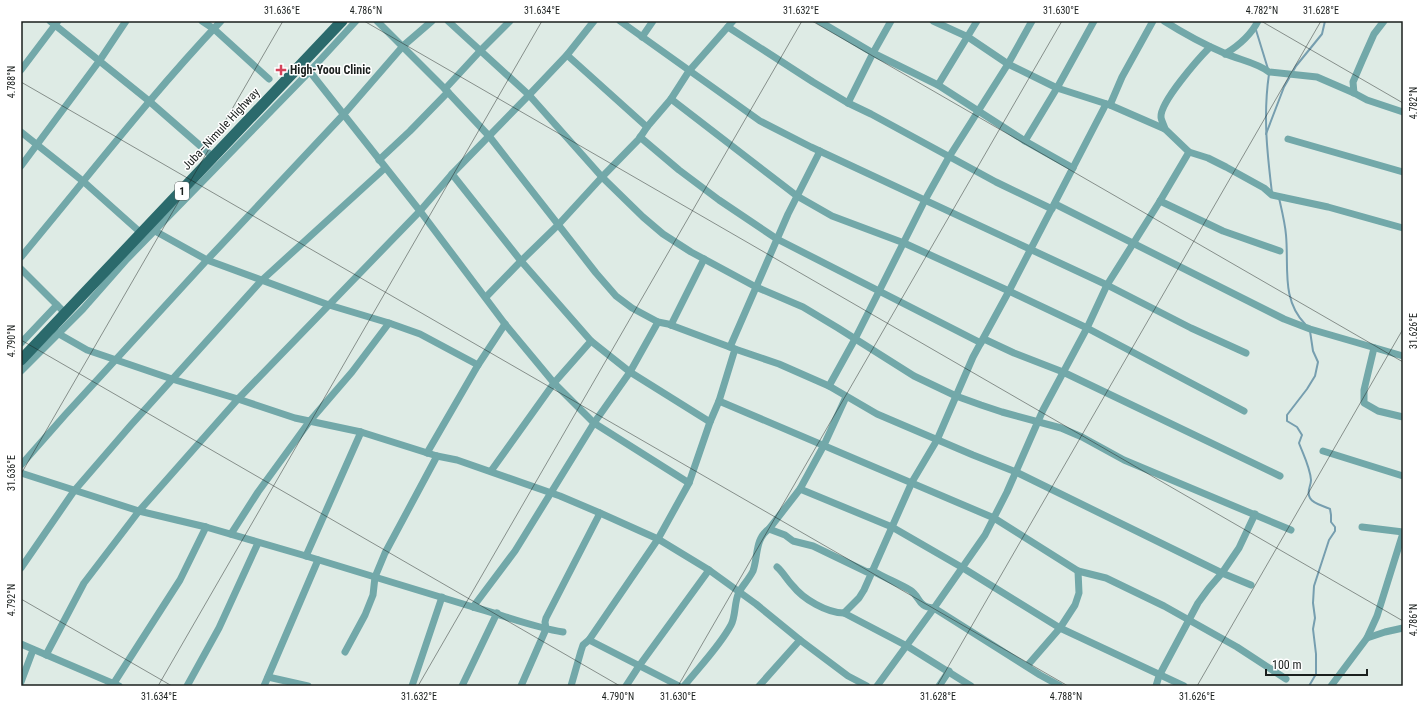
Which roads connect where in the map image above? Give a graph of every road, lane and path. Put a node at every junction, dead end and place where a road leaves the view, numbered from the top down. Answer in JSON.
{"nodes":[{"id":1,"x":126,"y":21,"type":"edge"},
{"id":2,"x":202,"y":21,"type":"edge"},
{"id":3,"x":221,"y":21,"type":"edge"},
{"id":4,"x":342,"y":21,"type":"edge"},
{"id":5,"x":356,"y":21,"type":"edge"},
{"id":6,"x":377,"y":21,"type":"edge"},
{"id":7,"x":432,"y":21,"type":"edge"},
{"id":8,"x":448,"y":21,"type":"edge"},
{"id":9,"x":510,"y":21,"type":"edge"},
{"id":10,"x":594,"y":21,"type":"edge"},
{"id":11,"x":620,"y":21,"type":"edge"},
{"id":12,"x":653,"y":21,"type":"edge"},
{"id":13,"x":819,"y":21,"type":"edge"},
{"id":14,"x":891,"y":21,"type":"edge"},
{"id":15,"x":933,"y":21,"type":"edge"},
{"id":16,"x":977,"y":21,"type":"edge"},
{"id":17,"x":1032,"y":21,"type":"edge"},
{"id":18,"x":1094,"y":21,"type":"edge"},
{"id":19,"x":1153,"y":21,"type":"edge"},
{"id":20,"x":1164,"y":21,"type":"edge"},
{"id":21,"x":1258,"y":21,"type":"edge"},
{"id":22,"x":1384,"y":21,"type":"edge"},
{"id":23,"x":54,"y":22,"type":"edge"},
{"id":24,"x":730,"y":24,"type":"edge"},
{"id":25,"x":214,"y":29,"type":"junction"},
{"id":26,"x":642,"y":37,"type":"junction"},
{"id":27,"x":968,"y":37,"type":"junction"},
{"id":28,"x":402,"y":46,"type":"junction"},
{"id":29,"x":1210,"y":47,"type":"junction"},
{"id":30,"x":481,"y":50,"type":"junction"},
{"id":31,"x":873,"y":53,"type":"junction"},
{"id":32,"x":1224,"y":54,"type":"junction"},
{"id":33,"x":567,"y":55,"type":"junction"},
{"id":34,"x":100,"y":60,"type":"junction"},
{"id":35,"x":1008,"y":64,"type":"junction"},
{"id":36,"x":306,"y":67,"type":"junction"},
{"id":37,"x":21,"y":70,"type":"edge"},
{"id":38,"x":689,"y":71,"type":"junction"},
{"id":39,"x":269,"y":79,"type":"dead end"},
{"id":40,"x":938,"y":85,"type":"junction"},
{"id":41,"x":1057,"y":88,"type":"junction"},
{"id":42,"x":447,"y":91,"type":"junction"},
{"id":43,"x":1354,"y":93,"type":"junction"},
{"id":44,"x":529,"y":95,"type":"junction"},
{"id":45,"x":671,"y":99,"type":"junction"},
{"id":46,"x":149,"y":101,"type":"junction"},
{"id":47,"x":848,"y":103,"type":"junction"},
{"id":48,"x":1108,"y":105,"type":"junction"},
{"id":49,"x":977,"y":111,"type":"junction"},
{"id":50,"x":1403,"y":112,"type":"edge"},
{"id":51,"x":344,"y":114,"type":"junction"},
{"id":52,"x":647,"y":127,"type":"junction"},
{"id":53,"x":1165,"y":128,"type":"junction"},
{"id":54,"x":21,"y":132,"type":"edge"},
{"id":55,"x":490,"y":136,"type":"junction"},
{"id":56,"x":640,"y":137,"type":"junction"},
{"id":57,"x":1288,"y":139,"type":"dead end"},
{"id":58,"x":1025,"y":141,"type":"junction"},
{"id":59,"x":38,"y":145,"type":"junction"},
{"id":60,"x":820,"y":151,"type":"junction"},
{"id":61,"x":1189,"y":152,"type":"junction"},
{"id":62,"x":213,"y":156,"type":"junction"},
{"id":63,"x":948,"y":157,"type":"junction"},
{"id":64,"x":379,"y":160,"type":"junction"},
{"id":65,"x":21,"y":166,"type":"edge"},
{"id":66,"x":385,"y":168,"type":"junction"},
{"id":67,"x":1073,"y":168,"type":"junction"},
{"id":68,"x":1403,"y":172,"type":"edge"},
{"id":69,"x":452,"y":174,"type":"junction"},
{"id":70,"x":602,"y":177,"type":"junction"},
{"id":71,"x":84,"y":182,"type":"junction"},
{"id":72,"x":797,"y":196,"type":"junction"},
{"id":73,"x":925,"y":200,"type":"junction"},
{"id":74,"x":1160,"y":201,"type":"junction"},
{"id":75,"x":1053,"y":207,"type":"junction"},
{"id":76,"x":420,"y":211,"type":"junction"},
{"id":77,"x":558,"y":225,"type":"junction"},
{"id":78,"x":1403,"y":228,"type":"edge"},
{"id":79,"x":155,"y":231,"type":"junction"},
{"id":80,"x":141,"y":233,"type":"junction"},
{"id":81,"x":777,"y":239,"type":"junction"},
{"id":82,"x":1133,"y":242,"type":"junction"},
{"id":83,"x":904,"y":243,"type":"junction"},
{"id":84,"x":1030,"y":249,"type":"junction"},
{"id":85,"x":1280,"y":251,"type":"dead end"},
{"id":86,"x":21,"y":257,"type":"edge"},
{"id":87,"x":704,"y":259,"type":"junction"},
{"id":88,"x":207,"y":260,"type":"junction"},
{"id":89,"x":521,"y":261,"type":"junction"},
{"id":90,"x":21,"y":269,"type":"edge"},
{"id":91,"x":261,"y":281,"type":"junction"},
{"id":92,"x":1107,"y":284,"type":"junction"},
{"id":93,"x":756,"y":287,"type":"junction"},
{"id":94,"x":879,"y":291,"type":"junction"},
{"id":95,"x":1009,"y":291,"type":"junction"},
{"id":96,"x":486,"y":297,"type":"junction"},
{"id":97,"x":57,"y":305,"type":"junction"},
{"id":98,"x":329,"y":305,"type":"junction"},
{"id":99,"x":66,"y":314,"type":"junction"},
{"id":100,"x":658,"y":322,"type":"junction"},
{"id":101,"x":389,"y":323,"type":"junction"},
{"id":102,"x":505,"y":324,"type":"junction"},
{"id":103,"x":671,"y":325,"type":"junction"},
{"id":104,"x":1087,"y":328,"type":"junction"},
{"id":105,"x":56,"y":331,"type":"junction"},
{"id":106,"x":855,"y":339,"type":"junction"},
{"id":107,"x":591,"y":341,"type":"junction"},
{"id":108,"x":982,"y":341,"type":"junction"},
{"id":109,"x":21,"y":343,"type":"edge"},
{"id":110,"x":732,"y":348,"type":"junction"},
{"id":111,"x":1374,"y":348,"type":"junction"},
{"id":112,"x":1246,"y":353,"type":"dead end"},
{"id":113,"x":1403,"y":356,"type":"edge"},
{"id":114,"x":115,"y":359,"type":"junction"},
{"id":115,"x":21,"y":360,"type":"edge"},
{"id":116,"x":478,"y":365,"type":"junction"},
{"id":117,"x":21,"y":371,"type":"edge"},
{"id":118,"x":630,"y":372,"type":"junction"},
{"id":119,"x":1063,"y":372,"type":"junction"},
{"id":120,"x":172,"y":379,"type":"junction"},
{"id":121,"x":554,"y":382,"type":"junction"},
{"id":122,"x":828,"y":386,"type":"junction"},
{"id":123,"x":956,"y":396,"type":"junction"},
{"id":124,"x":846,"y":397,"type":"junction"},
{"id":125,"x":238,"y":399,"type":"junction"},
{"id":126,"x":719,"y":401,"type":"junction"},
{"id":127,"x":1244,"y":411,"type":"dead end"},
{"id":128,"x":1403,"y":418,"type":"edge"},
{"id":129,"x":309,"y":422,"type":"junction"},
{"id":130,"x":710,"y":422,"type":"junction"},
{"id":131,"x":1038,"y":422,"type":"junction"},
{"id":132,"x":594,"y":423,"type":"junction"},
{"id":133,"x":361,"y":432,"type":"junction"},
{"id":134,"x":937,"y":440,"type":"junction"},
{"id":135,"x":824,"y":445,"type":"junction"},
{"id":136,"x":1323,"y":451,"type":"dead end"},
{"id":137,"x":427,"y":453,"type":"junction"},
{"id":138,"x":437,"y":456,"type":"junction"},
{"id":139,"x":21,"y":465,"type":"edge"},
{"id":140,"x":491,"y":471,"type":"junction"},
{"id":141,"x":1016,"y":472,"type":"junction"},
{"id":142,"x":21,"y":473,"type":"edge"},
{"id":143,"x":1280,"y":476,"type":"dead end"},
{"id":144,"x":1403,"y":476,"type":"edge"},
{"id":145,"x":912,"y":482,"type":"junction"},
{"id":146,"x":689,"y":483,"type":"junction"},
{"id":147,"x":800,"y":489,"type":"junction"},
{"id":148,"x":74,"y":491,"type":"junction"},
{"id":149,"x":551,"y":492,"type":"junction"},
{"id":150,"x":139,"y":511,"type":"junction"},
{"id":151,"x":600,"y":513,"type":"junction"},
{"id":152,"x":1255,"y":514,"type":"junction"},
{"id":153,"x":994,"y":518,"type":"junction"},
{"id":154,"x":206,"y":527,"type":"junction"},
{"id":155,"x":892,"y":527,"type":"junction"},
{"id":156,"x":1362,"y":528,"type":"dead end"},
{"id":157,"x":769,"y":529,"type":"junction"},
{"id":158,"x":1291,"y":530,"type":"dead end"},
{"id":159,"x":1403,"y":533,"type":"edge"},
{"id":160,"x":231,"y":534,"type":"junction"},
{"id":161,"x":658,"y":539,"type":"junction"},
{"id":162,"x":258,"y":543,"type":"junction"},
{"id":163,"x":306,"y":556,"type":"junction"},
{"id":164,"x":318,"y":560,"type":"junction"},
{"id":165,"x":777,"y":567,"type":"dead end"},
{"id":166,"x":21,"y":568,"type":"edge"},
{"id":167,"x":963,"y":568,"type":"junction"},
{"id":168,"x":709,"y":570,"type":"junction"},
{"id":169,"x":873,"y":571,"type":"junction"},
{"id":170,"x":1078,"y":571,"type":"junction"},
{"id":171,"x":1222,"y":573,"type":"junction"},
{"id":172,"x":375,"y":576,"type":"junction"},
{"id":173,"x":1251,"y":585,"type":"dead end"},
{"id":174,"x":740,"y":591,"type":"junction"},
{"id":175,"x":442,"y":597,"type":"junction"},
{"id":176,"x":472,"y":607,"type":"junction"},
{"id":177,"x":934,"y":608,"type":"junction"},
{"id":178,"x":497,"y":613,"type":"junction"},
{"id":179,"x":844,"y":613,"type":"junction"},
{"id":180,"x":1190,"y":620,"type":"junction"},
{"id":181,"x":1060,"y":628,"type":"junction"},
{"id":182,"x":1403,"y":628,"type":"edge"},
{"id":183,"x":546,"y":629,"type":"junction"},
{"id":184,"x":563,"y":632,"type":"dead end"},
{"id":185,"x":1367,"y":638,"type":"junction"},
{"id":186,"x":589,"y":640,"type":"junction"},
{"id":187,"x":800,"y":640,"type":"junction"},
{"id":188,"x":21,"y":644,"type":"edge"},
{"id":189,"x":907,"y":646,"type":"junction"},
{"id":190,"x":33,"y":650,"type":"junction"},
{"id":191,"x":346,"y":652,"type":"dead end"},
{"id":192,"x":46,"y":655,"type":"junction"},
{"id":193,"x":638,"y":666,"type":"junction"},
{"id":194,"x":1027,"y":666,"type":"junction"},
{"id":195,"x":949,"y":671,"type":"junction"},
{"id":196,"x":1159,"y":676,"type":"junction"},
{"id":197,"x":268,"y":677,"type":"junction"},
{"id":198,"x":1286,"y":679,"type":"dead end"},
{"id":199,"x":21,"y":682,"type":"edge"},
{"id":200,"x":115,"y":685,"type":"edge"},
{"id":201,"x":187,"y":686,"type":"edge"},
{"id":202,"x":264,"y":686,"type":"edge"},
{"id":203,"x":308,"y":686,"type":"edge"},
{"id":204,"x":412,"y":686,"type":"edge"},
{"id":205,"x":462,"y":686,"type":"edge"},
{"id":206,"x":520,"y":686,"type":"edge"},
{"id":207,"x":571,"y":686,"type":"edge"},
{"id":208,"x":626,"y":686,"type":"edge"},
{"id":209,"x":679,"y":686,"type":"edge"},
{"id":210,"x":684,"y":686,"type":"edge"},
{"id":211,"x":759,"y":686,"type":"edge"},
{"id":212,"x":867,"y":686,"type":"edge"},
{"id":213,"x":877,"y":686,"type":"edge"},
{"id":214,"x":939,"y":686,"type":"edge"},
{"id":215,"x":972,"y":686,"type":"edge"},
{"id":216,"x":1060,"y":686,"type":"edge"},
{"id":217,"x":1156,"y":686,"type":"edge"},
{"id":218,"x":1184,"y":686,"type":"edge"},
{"id":219,"x":1331,"y":686,"type":"edge"}],
"edges":[{"from":1,"to":34,"type":"street"},
{"from":2,"to":25,"type":"street"},
{"from":3,"to":25,"type":"street"},
{"from":4,"to":36,"type":"main road","name":"Juba–Nimule Highway","number":"1"},
{"from":5,"to":36,"type":"street"},
{"from":6,"to":28,"type":"street"},
{"from":7,"to":28,"type":"street"},
{"from":8,"to":30,"type":"street"},
{"from":9,"to":30,"type":"street"},
{"from":10,"to":33,"type":"street"},
{"from":11,"to":26,"type":"street"},
{"from":12,"to":26,"type":"street"},
{"from":13,"to":31,"type":"street"},
{"from":14,"to":31,"type":"street"},
{"from":15,"to":27,"type":"street"},
{"from":16,"to":27,"type":"street"},
{"from":17,"to":35,"type":"street"},
{"from":18,"to":41,"type":"street"},
{"from":19,"to":48,"type":"street"},
{"from":20,"to":29,"type":"street"},
{"from":21,"to":32,"type":"street"},
{"from":22,"to":43,"type":"street"},
{"from":23,"to":34,"type":"street"},
{"from":23,"to":37,"type":"street"},
{"from":24,"to":38,"type":"street"},
{"from":24,"to":47,"type":"street"},
{"from":25,"to":39,"type":"street"},
{"from":25,"to":46,"type":"street"},
{"from":26,"to":38,"type":"street"},
{"from":27,"to":35,"type":"street"},
{"from":27,"to":40,"type":"street"},
{"from":28,"to":42,"type":"street"},
{"from":28,"to":51,"type":"street"},
{"from":29,"to":32,"type":"street"},
{"from":29,"to":53,"type":"street"},
{"from":30,"to":42,"type":"street"},
{"from":30,"to":44,"type":"street"},
{"from":31,"to":40,"type":"street"},
{"from":31,"to":47,"type":"street"},
{"from":32,"to":43,"type":"street"},
{"from":33,"to":44,"type":"street"},
{"from":33,"to":52,"type":"street"},
{"from":34,"to":46,"type":"street"},
{"from":34,"to":59,"type":"street"},
{"from":35,"to":41,"type":"street"},
{"from":35,"to":49,"type":"street"},
{"from":36,"to":51,"type":"street"},
{"from":36,"to":62,"type":"main road","name":"Juba–Nimule Highway","number":"1"},
{"from":36,"to":79,"type":"street"},
{"from":38,"to":45,"type":"street"},
{"from":38,"to":60,"type":"street"},
{"from":40,"to":49,"type":"street"},
{"from":41,"to":48,"type":"street"},
{"from":41,"to":58,"type":"street"},
{"from":42,"to":55,"type":"street"},
{"from":42,"to":64,"type":"street"},
{"from":43,"to":50,"type":"street"},
{"from":44,"to":55,"type":"street"},
{"from":44,"to":70,"type":"street"},
{"from":45,"to":52,"type":"street"},
{"from":45,"to":72,"type":"street"},
{"from":46,"to":62,"type":"street"},
{"from":46,"to":71,"type":"street"},
{"from":47,"to":63,"type":"street"},
{"from":48,"to":53,"type":"street"},
{"from":48,"to":67,"type":"street"},
{"from":49,"to":58,"type":"street"},
{"from":49,"to":63,"type":"street"},
{"from":51,"to":64,"type":"street"},
{"from":51,"to":88,"type":"street"},
{"from":52,"to":56,"type":"street"},
{"from":53,"to":61,"type":"street"},
{"from":54,"to":59,"type":"street"},
{"from":55,"to":69,"type":"street"},
{"from":55,"to":77,"type":"street"},
{"from":56,"to":70,"type":"street"},
{"from":56,"to":81,"type":"street"},
{"from":57,"to":68,"type":"street"},
{"from":58,"to":67,"type":"street"},
{"from":59,"to":65,"type":"street"},
{"from":59,"to":71,"type":"street"},
{"from":60,"to":72,"type":"street"},
{"from":60,"to":73,"type":"street"},
{"from":61,"to":74,"type":"street"},
{"from":61,"to":78,"type":"street"},
{"from":62,"to":80,"type":"main road","name":"Juba–Nimule Highway","number":"1"},
{"from":63,"to":73,"type":"street"},
{"from":63,"to":75,"type":"street"},
{"from":64,"to":66,"type":"street"},
{"from":66,"to":76,"type":"street"},
{"from":66,"to":91,"type":"street"},
{"from":67,"to":75,"type":"street"},
{"from":69,"to":76,"type":"street"},
{"from":69,"to":89,"type":"street"},
{"from":70,"to":77,"type":"street"},
{"from":70,"to":87,"type":"street"},
{"from":71,"to":80,"type":"street"},
{"from":71,"to":86,"type":"street"},
{"from":72,"to":81,"type":"street"},
{"from":72,"to":83,"type":"street"},
{"from":73,"to":83,"type":"street"},
{"from":73,"to":84,"type":"street"},
{"from":74,"to":82,"type":"street"},
{"from":74,"to":85,"type":"street"},
{"from":75,"to":82,"type":"street"},
{"from":75,"to":84,"type":"street"},
{"from":76,"to":96,"type":"street"},
{"from":76,"to":98,"type":"street"},
{"from":77,"to":89,"type":"street"},
{"from":77,"to":100,"type":"street"},
{"from":79,"to":88,"type":"street"},
{"from":79,"to":105,"type":"street"},
{"from":80,"to":99,"type":"main road","name":"Juba–Nimule Highway","number":"1"},
{"from":81,"to":93,"type":"street"},
{"from":81,"to":94,"type":"street"},
{"from":82,"to":92,"type":"street"},
{"from":82,"to":111,"type":"street"},
{"from":83,"to":94,"type":"street"},
{"from":83,"to":95,"type":"street"},
{"from":84,"to":92,"type":"street"},
{"from":84,"to":95,"type":"street"},
{"from":87,"to":93,"type":"street"},
{"from":87,"to":103,"type":"street"},
{"from":88,"to":91,"type":"street"},
{"from":88,"to":114,"type":"street"},
{"from":89,"to":96,"type":"street"},
{"from":89,"to":107,"type":"street"},
{"from":90,"to":97,"type":"street"},
{"from":91,"to":98,"type":"street"},
{"from":91,"to":120,"type":"street"},
{"from":92,"to":104,"type":"street"},
{"from":92,"to":112,"type":"street"},
{"from":93,"to":106,"type":"street"},
{"from":93,"to":110,"type":"street"},
{"from":94,"to":106,"type":"street"},
{"from":94,"to":108,"type":"street"},
{"from":95,"to":104,"type":"street"},
{"from":95,"to":108,"type":"street"},
{"from":96,"to":102,"type":"street"},
{"from":97,"to":99,"type":"street"},
{"from":97,"to":109,"type":"street"},
{"from":98,"to":101,"type":"street"},
{"from":98,"to":125,"type":"street"},
{"from":99,"to":105,"type":"main road","name":"Juba–Nimule Highway","number":"1"},
{"from":100,"to":103,"type":"street"},
{"from":100,"to":118,"type":"street"},
{"from":101,"to":116,"type":"street"},
{"from":101,"to":129,"type":"street"},
{"from":102,"to":116,"type":"street"},
{"from":102,"to":121,"type":"street"},
{"from":103,"to":110,"type":"street"},
{"from":104,"to":119,"type":"street"},
{"from":104,"to":127,"type":"street"},
{"from":105,"to":114,"type":"street"},
{"from":105,"to":115,"type":"main road","name":"Juba–Nimule Highway","number":"1"},
{"from":105,"to":117,"type":"street"},
{"from":106,"to":122,"type":"street"},
{"from":106,"to":123,"type":"street"},
{"from":107,"to":118,"type":"street"},
{"from":107,"to":121,"type":"street"},
{"from":108,"to":119,"type":"street"},
{"from":108,"to":123,"type":"street"},
{"from":110,"to":122,"type":"street"},
{"from":110,"to":126,"type":"street"},
{"from":111,"to":113,"type":"street"},
{"from":111,"to":128,"type":"street"},
{"from":114,"to":120,"type":"street"},
{"from":114,"to":139,"type":"street"},
{"from":116,"to":137,"type":"street"},
{"from":118,"to":130,"type":"street"},
{"from":118,"to":132,"type":"street"},
{"from":119,"to":131,"type":"street"},
{"from":119,"to":143,"type":"street"},
{"from":120,"to":125,"type":"street"},
{"from":120,"to":148,"type":"street"},
{"from":121,"to":132,"type":"street"},
{"from":121,"to":140,"type":"street"},
{"from":122,"to":124,"type":"street"},
{"from":123,"to":131,"type":"street"},
{"from":123,"to":134,"type":"street"},
{"from":124,"to":134,"type":"street"},
{"from":124,"to":135,"type":"street"},
{"from":125,"to":129,"type":"street"},
{"from":125,"to":150,"type":"street"},
{"from":126,"to":130,"type":"street"},
{"from":126,"to":135,"type":"street"},
{"from":129,"to":133,"type":"street"},
{"from":129,"to":160,"type":"street"},
{"from":130,"to":146,"type":"street"},
{"from":131,"to":141,"type":"street"},
{"from":131,"to":152,"type":"street"},
{"from":132,"to":146,"type":"street"},
{"from":132,"to":149,"type":"street"},
{"from":133,"to":137,"type":"street"},
{"from":133,"to":163,"type":"street"},
{"from":134,"to":141,"type":"street"},
{"from":134,"to":145,"type":"street"},
{"from":135,"to":145,"type":"street"},
{"from":135,"to":147,"type":"street"},
{"from":136,"to":144,"type":"street"},
{"from":137,"to":138,"type":"street"},
{"from":138,"to":140,"type":"street"},
{"from":138,"to":172,"type":"street"},
{"from":140,"to":149,"type":"street"},
{"from":141,"to":153,"type":"street"},
{"from":141,"to":171,"type":"street"},
{"from":142,"to":148,"type":"street"},
{"from":145,"to":153,"type":"street"},
{"from":145,"to":155,"type":"street"},
{"from":146,"to":161,"type":"street"},
{"from":147,"to":155,"type":"street"},
{"from":147,"to":157,"type":"street"},
{"from":148,"to":150,"type":"street"},
{"from":148,"to":166,"type":"street"},
{"from":149,"to":151,"type":"street"},
{"from":149,"to":176,"type":"street"},
{"from":150,"to":154,"type":"street"},
{"from":150,"to":192,"type":"street"},
{"from":151,"to":161,"type":"street"},
{"from":151,"to":183,"type":"street"},
{"from":152,"to":158,"type":"street"},
{"from":152,"to":171,"type":"street"},
{"from":153,"to":167,"type":"street"},
{"from":153,"to":170,"type":"street"},
{"from":154,"to":160,"type":"street"},
{"from":154,"to":200,"type":"street"},
{"from":155,"to":167,"type":"street"},
{"from":155,"to":169,"type":"street"},
{"from":156,"to":159,"type":"street"},
{"from":157,"to":169,"type":"street"},
{"from":157,"to":174,"type":"street"},
{"from":159,"to":185,"type":"street"},
{"from":160,"to":162,"type":"street"},
{"from":161,"to":168,"type":"street"},
{"from":161,"to":186,"type":"street"},
{"from":162,"to":163,"type":"street"},
{"from":162,"to":201,"type":"street"},
{"from":163,"to":164,"type":"street"},
{"from":164,"to":172,"type":"street"},
{"from":164,"to":197,"type":"street"},
{"from":165,"to":179,"type":"street"},
{"from":167,"to":177,"type":"street"},
{"from":167,"to":181,"type":"street"},
{"from":168,"to":174,"type":"street"},
{"from":168,"to":193,"type":"street"},
{"from":169,"to":177,"type":"street"},
{"from":169,"to":179,"type":"street"},
{"from":170,"to":180,"type":"street"},
{"from":170,"to":181,"type":"street"},
{"from":171,"to":173,"type":"street"},
{"from":171,"to":180,"type":"street"},
{"from":172,"to":175,"type":"street"},
{"from":172,"to":191,"type":"street"},
{"from":174,"to":187,"type":"street"},
{"from":174,"to":210,"type":"street"},
{"from":175,"to":176,"type":"street"},
{"from":175,"to":204,"type":"street"},
{"from":176,"to":178,"type":"street"},
{"from":177,"to":189,"type":"street"},
{"from":177,"to":194,"type":"street"},
{"from":178,"to":183,"type":"street"},
{"from":178,"to":205,"type":"street"},
{"from":179,"to":189,"type":"street"},
{"from":180,"to":196,"type":"street"},
{"from":180,"to":198,"type":"street"},
{"from":181,"to":194,"type":"street"},
{"from":181,"to":196,"type":"street"},
{"from":182,"to":185,"type":"street"},
{"from":183,"to":184,"type":"street"},
{"from":183,"to":206,"type":"street"},
{"from":185,"to":219,"type":"street"},
{"from":186,"to":193,"type":"street"},
{"from":186,"to":207,"type":"street"},
{"from":187,"to":211,"type":"street"},
{"from":187,"to":212,"type":"street"},
{"from":188,"to":190,"type":"street"},
{"from":189,"to":195,"type":"street"},
{"from":189,"to":213,"type":"street"},
{"from":190,"to":192,"type":"street"},
{"from":190,"to":199,"type":"street"},
{"from":192,"to":200,"type":"street"},
{"from":193,"to":208,"type":"street"},
{"from":193,"to":209,"type":"street"},
{"from":194,"to":216,"type":"street"},
{"from":195,"to":214,"type":"street"},
{"from":195,"to":215,"type":"street"},
{"from":196,"to":217,"type":"street"},
{"from":196,"to":218,"type":"street"},
{"from":197,"to":202,"type":"street"},
{"from":197,"to":203,"type":"street"}]}
